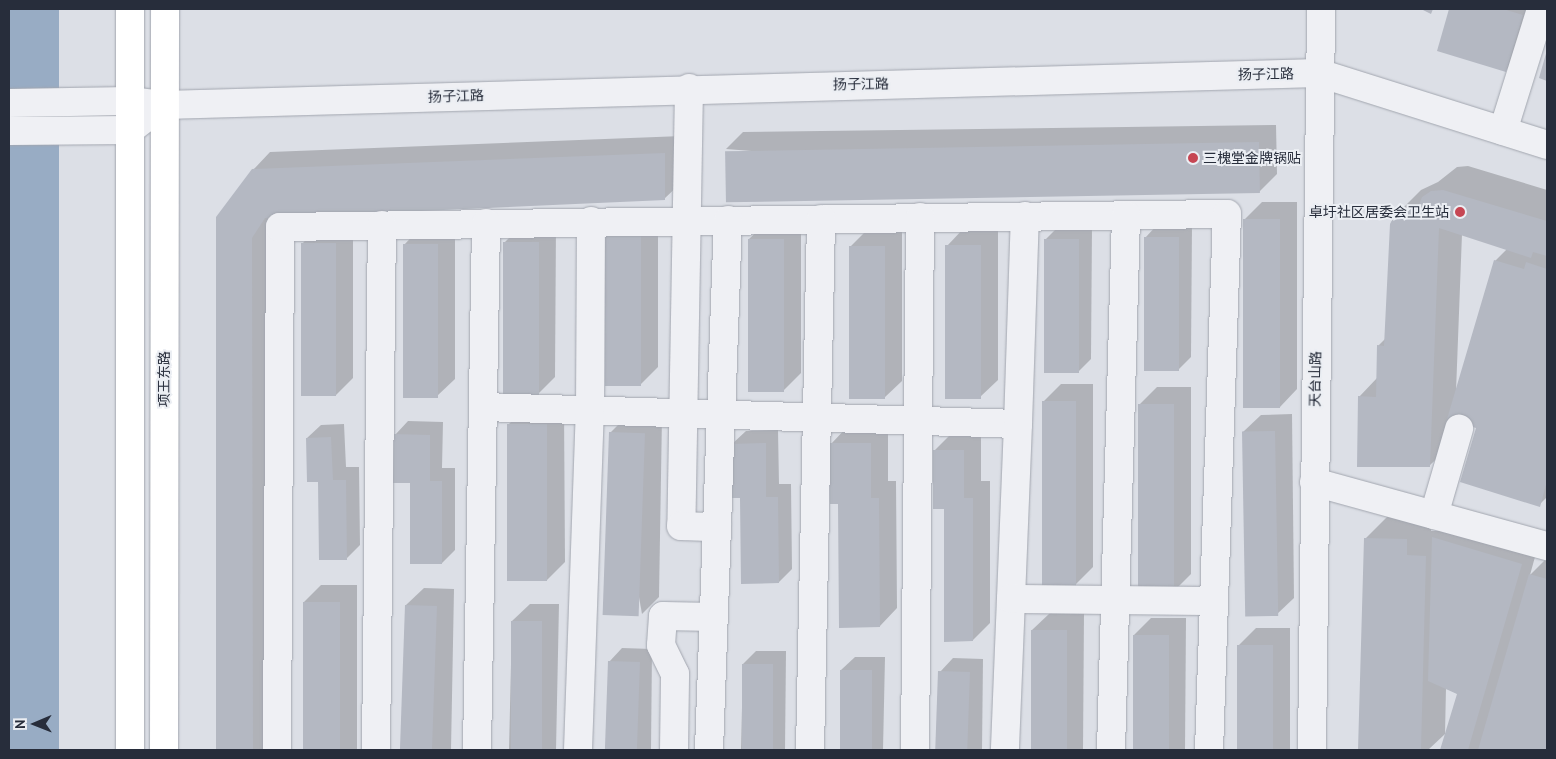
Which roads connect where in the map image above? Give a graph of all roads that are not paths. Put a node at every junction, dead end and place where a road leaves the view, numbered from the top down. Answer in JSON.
{"nodes":[{"id":1,"x":130,"y":9,"type":"edge"},
{"id":2,"x":165,"y":9,"type":"edge"},
{"id":3,"x":1321,"y":9,"type":"edge"},
{"id":4,"x":1541,"y":9,"type":"edge"},
{"id":5,"x":1319,"y":73,"type":"junction"},
{"id":6,"x":690,"y":88,"type":"junction"},
{"id":7,"x":130,"y":101,"type":"junction"},
{"id":8,"x":9,"y":103,"type":"edge"},
{"id":9,"x":164,"y":105,"type":"junction"},
{"id":10,"x":130,"y":130,"type":"junction"},
{"id":11,"x":9,"y":131,"type":"edge"},
{"id":12,"x":1503,"y":131,"type":"junction"},
{"id":13,"x":1547,"y":145,"type":"edge"},
{"id":14,"x":1126,"y":215,"type":"junction"},
{"id":15,"x":1025,"y":216,"type":"junction"},
{"id":16,"x":920,"y":218,"type":"junction"},
{"id":17,"x":820,"y":219,"type":"junction"},
{"id":18,"x":690,"y":220,"type":"junction"},
{"id":19,"x":728,"y":220,"type":"junction"},
{"id":20,"x":591,"y":221,"type":"junction"},
{"id":21,"x":486,"y":222,"type":"junction"},
{"id":22,"x":382,"y":225,"type":"junction"},
{"id":23,"x":483,"y":407,"type":"junction"},
{"id":24,"x":590,"y":410,"type":"junction"},
{"id":25,"x":684,"y":413,"type":"junction"},
{"id":26,"x":722,"y":415,"type":"junction"},
{"id":27,"x":816,"y":418,"type":"junction"},
{"id":28,"x":917,"y":421,"type":"junction"},
{"id":29,"x":1018,"y":424,"type":"junction"},
{"id":30,"x":1459,"y":429,"type":"dead end"},
{"id":31,"x":1314,"y":482,"type":"junction"},
{"id":32,"x":1434,"y":515,"type":"junction"},
{"id":33,"x":717,"y":528,"type":"junction"},
{"id":34,"x":1547,"y":546,"type":"edge"},
{"id":35,"x":1011,"y":599,"type":"junction"},
{"id":36,"x":1116,"y":600,"type":"junction"},
{"id":37,"x":1214,"y":601,"type":"junction"},
{"id":38,"x":714,"y":617,"type":"junction"},
{"id":39,"x":130,"y":750,"type":"edge"},
{"id":40,"x":164,"y":750,"type":"edge"},
{"id":41,"x":277,"y":750,"type":"edge"},
{"id":42,"x":376,"y":750,"type":"edge"},
{"id":43,"x":477,"y":750,"type":"edge"},
{"id":44,"x":578,"y":750,"type":"edge"},
{"id":45,"x":674,"y":750,"type":"edge"},
{"id":46,"x":709,"y":750,"type":"edge"},
{"id":47,"x":810,"y":750,"type":"edge"},
{"id":48,"x":915,"y":750,"type":"edge"},
{"id":49,"x":1005,"y":750,"type":"edge"},
{"id":50,"x":1111,"y":750,"type":"edge"},
{"id":51,"x":1209,"y":750,"type":"edge"},
{"id":52,"x":1312,"y":750,"type":"edge"}],
"edges":[{"from":1,"to":7,"type":"main road"},
{"from":2,"to":9,"type":"main road","name":"项王东路"},
{"from":3,"to":5,"type":"street","name":"天台山路"},
{"from":4,"to":12,"type":"street"},
{"from":5,"to":6,"type":"street","name":"扬子江路"},
{"from":5,"to":12,"type":"street","name":"扬子江路"},
{"from":5,"to":31,"type":"street","name":"天台山路"},
{"from":6,"to":9,"type":"street","name":"扬子江路"},
{"from":6,"to":18,"type":"street"},
{"from":7,"to":8,"type":"street","name":"扬子江路"},
{"from":7,"to":9,"type":"street","name":"扬子江路"},
{"from":7,"to":10,"type":"main road"},
{"from":9,"to":10,"type":"street"},
{"from":9,"to":40,"type":"main road","name":"项王东路"},
{"from":10,"to":11,"type":"street"},
{"from":10,"to":39,"type":"main road"},
{"from":12,"to":13,"type":"street","name":"扬子江路"},
{"from":14,"to":15,"type":"street"},
{"from":14,"to":36,"type":"street"},
{"from":14,"to":37,"type":"street"},
{"from":15,"to":16,"type":"street"},
{"from":15,"to":29,"type":"street"},
{"from":16,"to":17,"type":"street"},
{"from":16,"to":28,"type":"street"},
{"from":17,"to":19,"type":"street"},
{"from":17,"to":27,"type":"street"},
{"from":18,"to":19,"type":"street"},
{"from":18,"to":20,"type":"street"},
{"from":18,"to":25,"type":"street"},
{"from":19,"to":26,"type":"street"},
{"from":20,"to":21,"type":"street"},
{"from":20,"to":24,"type":"street"},
{"from":21,"to":22,"type":"street"},
{"from":21,"to":23,"type":"street"},
{"from":22,"to":41,"type":"street"},
{"from":22,"to":42,"type":"street"},
{"from":23,"to":24,"type":"street"},
{"from":23,"to":43,"type":"street"},
{"from":24,"to":25,"type":"street"},
{"from":24,"to":44,"type":"street"},
{"from":25,"to":26,"type":"street"},
{"from":25,"to":33,"type":"street"},
{"from":26,"to":27,"type":"street"},
{"from":26,"to":33,"type":"street"},
{"from":27,"to":28,"type":"street"},
{"from":27,"to":47,"type":"street"},
{"from":28,"to":29,"type":"street"},
{"from":28,"to":48,"type":"street"},
{"from":29,"to":35,"type":"street"},
{"from":30,"to":32,"type":"street"},
{"from":31,"to":32,"type":"street"},
{"from":31,"to":52,"type":"street","name":"天台山路"},
{"from":32,"to":34,"type":"street"},
{"from":33,"to":38,"type":"street"},
{"from":35,"to":36,"type":"street"},
{"from":35,"to":49,"type":"street"},
{"from":36,"to":37,"type":"street"},
{"from":36,"to":50,"type":"street"},
{"from":37,"to":51,"type":"street"},
{"from":38,"to":45,"type":"street"},
{"from":38,"to":46,"type":"street"}]}
